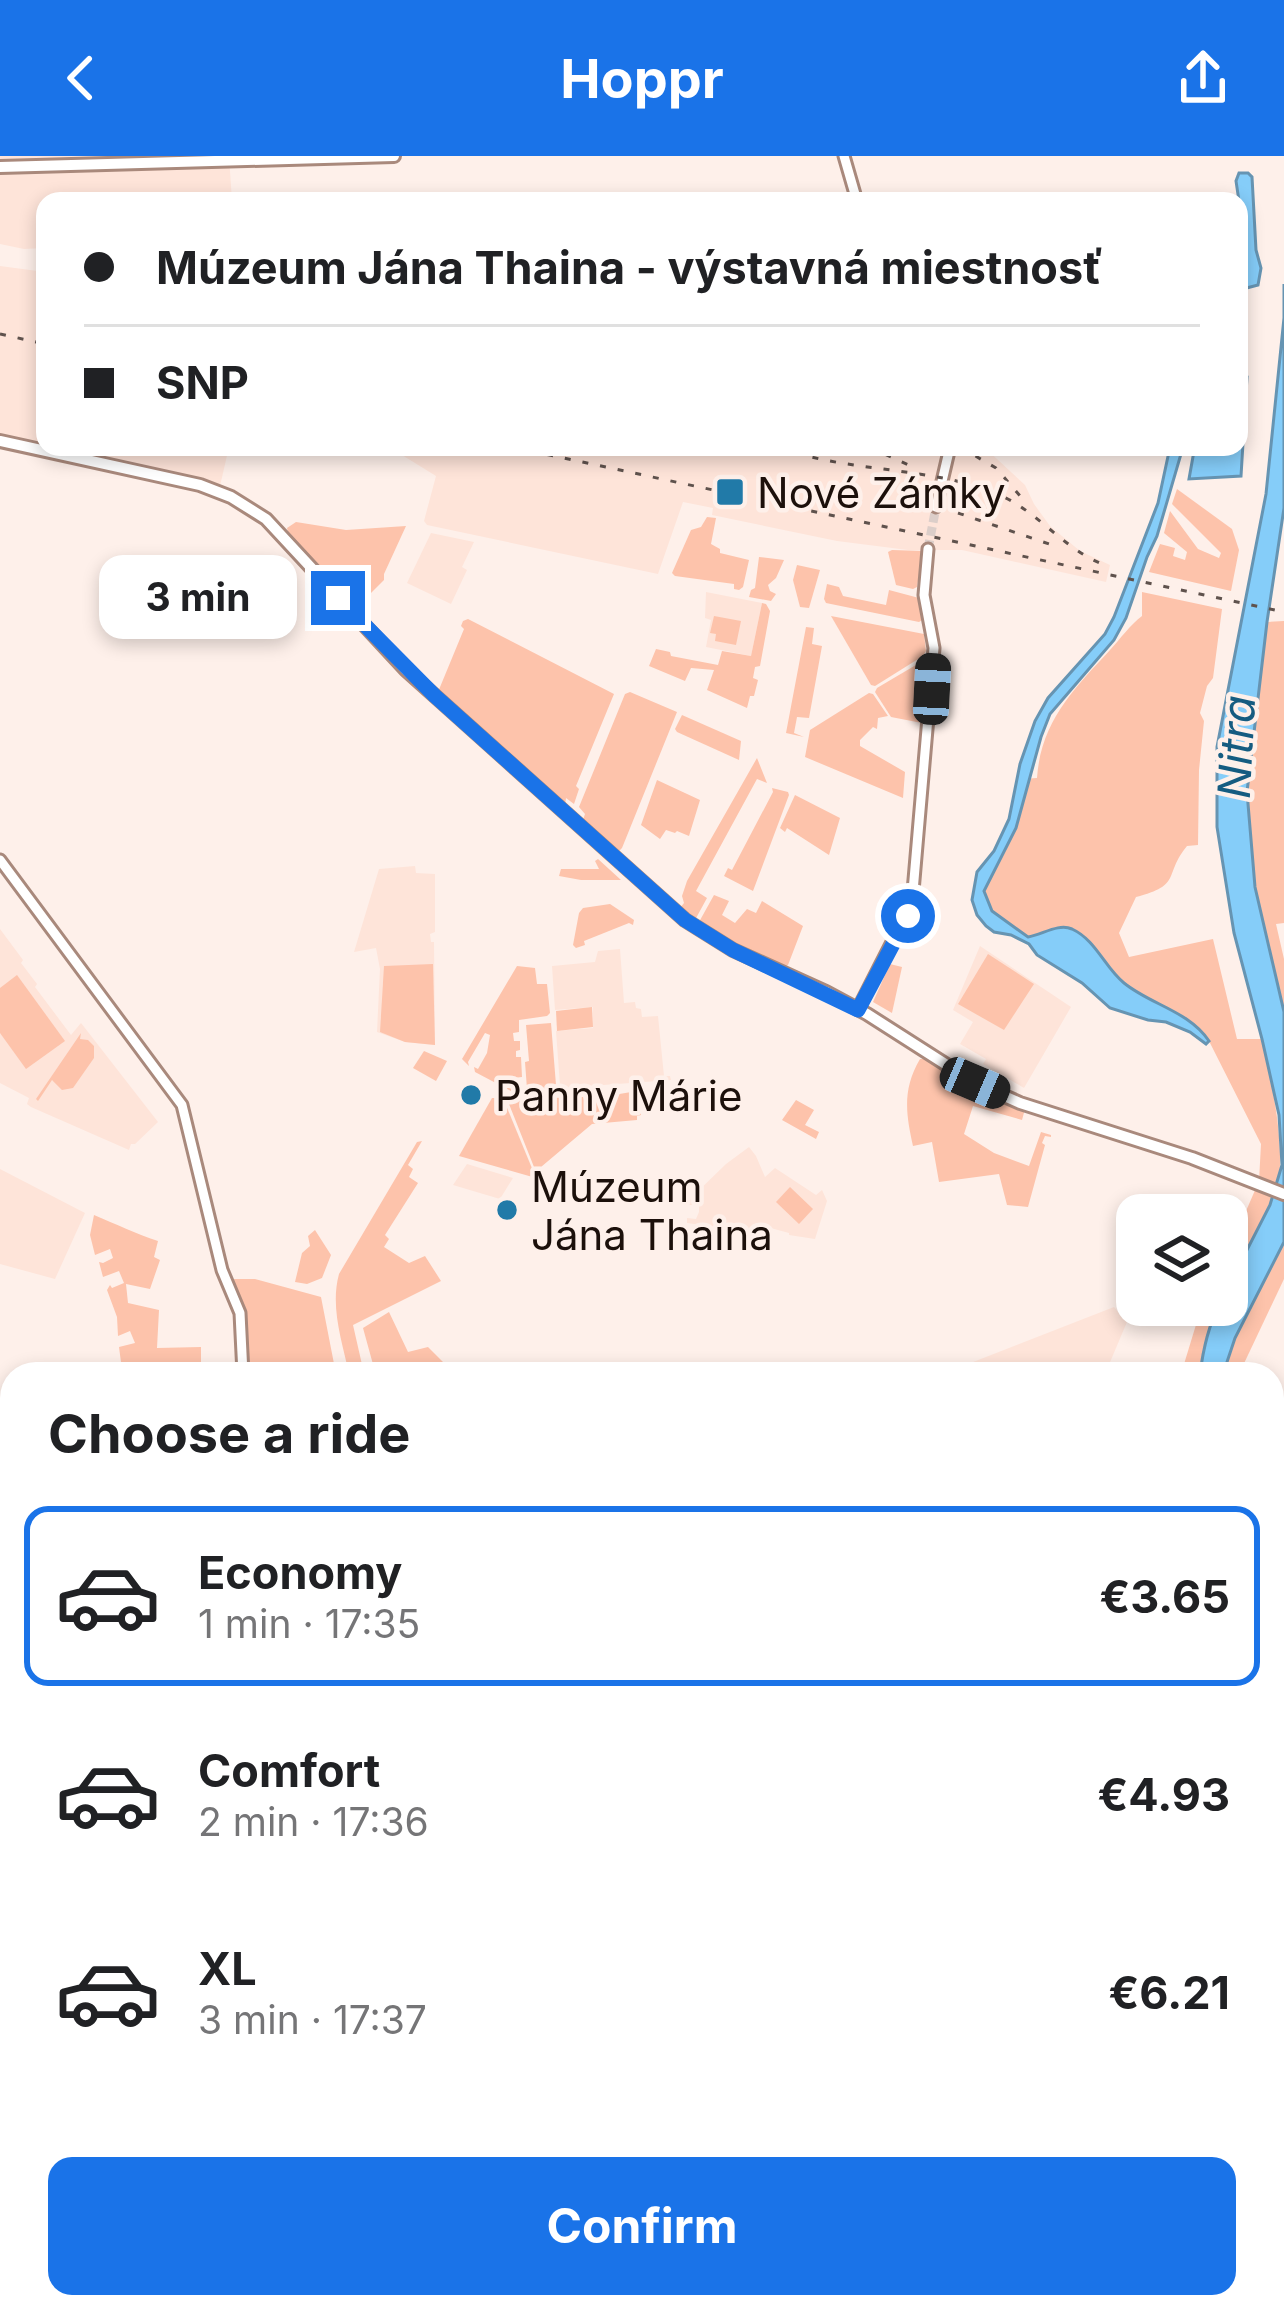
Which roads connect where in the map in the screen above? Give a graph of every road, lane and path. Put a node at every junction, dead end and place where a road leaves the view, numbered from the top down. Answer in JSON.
{"nodes":[{"id":1,"x":394,"y":156,"type":"edge"},
{"id":2,"x":843,"y":159,"type":"edge"},
{"id":3,"x":0,"y":167,"type":"edge"},
{"id":4,"x":853,"y":192,"type":"edge"},
{"id":5,"x":0,"y":441,"type":"edge"},
{"id":6,"x":36,"y":449,"type":"edge"},
{"id":7,"x":69,"y":456,"type":"edge"},
{"id":8,"x":948,"y":456,"type":"edge"},
{"id":9,"x":936,"y":507,"type":"tunnel mouth"},
{"id":10,"x":928,"y":550,"type":"tunnel mouth"},
{"id":11,"x":0,"y":860,"type":"edge"},
{"id":12,"x":858,"y":1010,"type":"junction"},
{"id":13,"x":1284,"y":1194,"type":"edge"},
{"id":14,"x":242,"y":1362,"type":"edge"}],
"edges":[{"from":1,"to":3,"type":"main road"},
{"from":2,"to":4,"type":"main road"},
{"from":5,"to":6,"type":"main road"},
{"from":7,"to":12,"type":"main road"},
{"from":8,"to":9,"type":"main road"},
{"from":10,"to":12,"type":"main road"},
{"from":11,"to":14,"type":"main road"},
{"from":12,"to":13,"type":"main road"}]}
